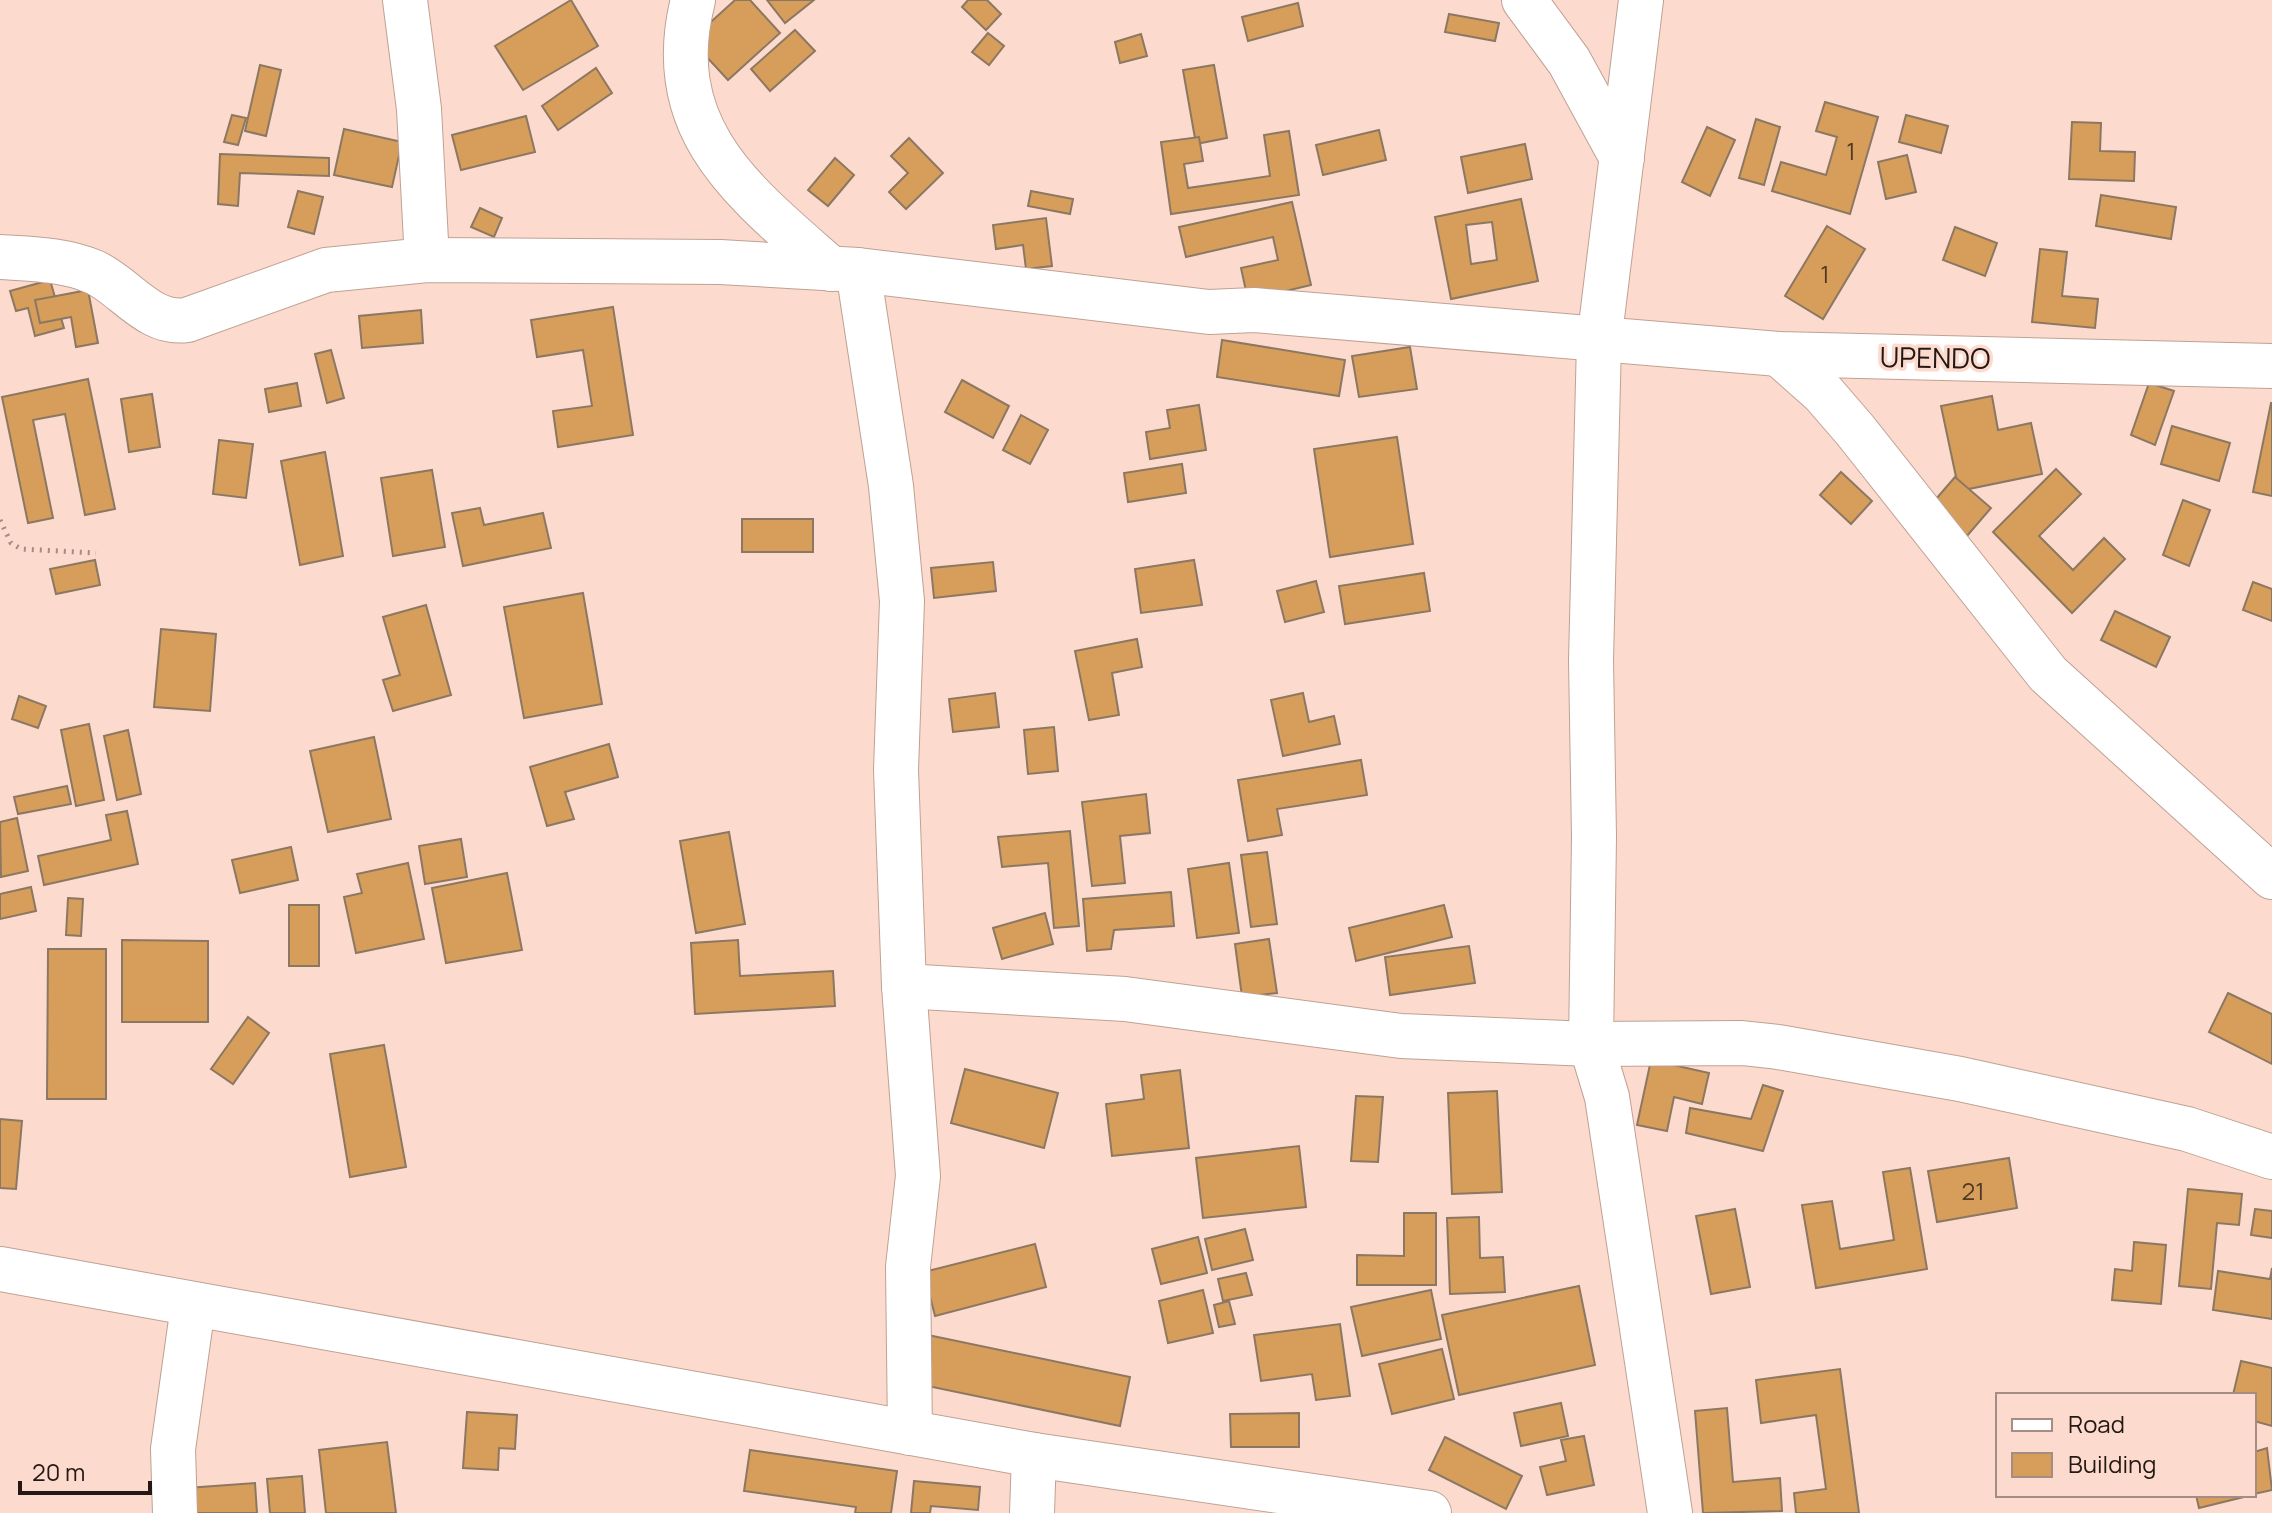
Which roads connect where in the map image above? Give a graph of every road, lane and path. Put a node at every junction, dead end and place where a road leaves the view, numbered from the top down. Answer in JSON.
{"nodes":[{"id":1,"x":405,"y":0,"type":"edge"},
{"id":2,"x":693,"y":0,"type":"edge"},
{"id":3,"x":1524,"y":0,"type":"edge"},
{"id":4,"x":1641,"y":0,"type":"edge"},
{"id":5,"x":1622,"y":158,"type":"junction"},
{"id":6,"x":0,"y":257,"type":"edge"},
{"id":7,"x":427,"y":260,"type":"junction"},
{"id":8,"x":845,"y":269,"type":"junction"},
{"id":9,"x":1599,"y":342,"type":"junction"},
{"id":10,"x":1779,"y":354,"type":"junction"},
{"id":11,"x":2272,"y":366,"type":"edge"},
{"id":12,"x":0,"y":520,"type":"edge"},
{"id":13,"x":96,"y":553,"type":"dead end"},
{"id":14,"x":2272,"y":877,"type":"edge"},
{"id":15,"x":904,"y":986,"type":"junction"},
{"id":16,"x":1591,"y":1044,"type":"junction"},
{"id":17,"x":2272,"y":1157,"type":"edge"},
{"id":18,"x":0,"y":1269,"type":"edge"},
{"id":19,"x":193,"y":1306,"type":"junction"},
{"id":20,"x":910,"y":1433,"type":"junction"},
{"id":21,"x":1034,"y":1455,"type":"junction"},
{"id":22,"x":175,"y":1513,"type":"edge"},
{"id":23,"x":1032,"y":1513,"type":"edge"},
{"id":24,"x":1429,"y":1513,"type":"edge"},
{"id":25,"x":1670,"y":1513,"type":"edge"}],
"edges":[{"from":1,"to":7,"type":"street"},
{"from":2,"to":8,"type":"street"},
{"from":3,"to":5,"type":"street"},
{"from":4,"to":5,"type":"street"},
{"from":5,"to":9,"type":"street"},
{"from":6,"to":7,"type":"street","name":"UPENDO"},
{"from":7,"to":8,"type":"street","name":"UPENDO"},
{"from":8,"to":9,"type":"street","name":"UPENDO"},
{"from":8,"to":15,"type":"street"},
{"from":9,"to":10,"type":"street","name":"UPENDO"},
{"from":9,"to":16,"type":"street"},
{"from":10,"to":11,"type":"street","name":"UPENDO"},
{"from":10,"to":14,"type":"street"},
{"from":12,"to":13,"type":"path"},
{"from":15,"to":16,"type":"street"},
{"from":15,"to":20,"type":"street"},
{"from":16,"to":17,"type":"street"},
{"from":16,"to":25,"type":"street"},
{"from":18,"to":19,"type":"street"},
{"from":19,"to":20,"type":"street"},
{"from":19,"to":22,"type":"street"},
{"from":20,"to":21,"type":"street"},
{"from":21,"to":23,"type":"street"},
{"from":21,"to":24,"type":"street"}]}
